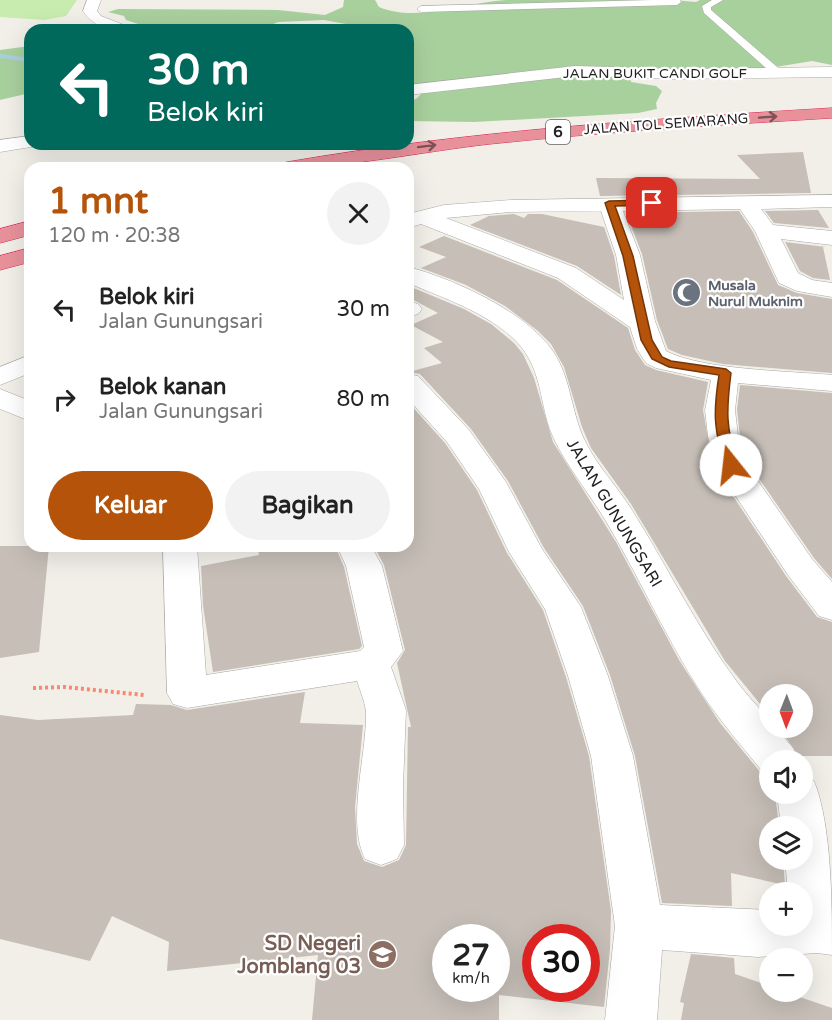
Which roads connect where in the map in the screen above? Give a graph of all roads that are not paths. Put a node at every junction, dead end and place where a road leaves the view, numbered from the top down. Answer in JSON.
{"nodes":[{"id":1,"x":94,"y":0,"type":"edge"},
{"id":2,"x":719,"y":0,"type":"edge"},
{"id":3,"x":688,"y":3,"type":"edge"},
{"id":4,"x":421,"y":9,"type":"dead end"},
{"id":5,"x":109,"y":24,"type":"edge"},
{"id":6,"x":832,"y":72,"type":"edge"},
{"id":7,"x":779,"y":74,"type":"junction"},
{"id":8,"x":414,"y":89,"type":"edge"},
{"id":9,"x":832,"y":113,"type":"edge"},
{"id":10,"x":24,"y":143,"type":"edge"},
{"id":11,"x":0,"y":146,"type":"edge"},
{"id":12,"x":414,"y":149,"type":"edge"},
{"id":13,"x":409,"y":150,"type":"edge"},
{"id":14,"x":327,"y":162,"type":"edge"},
{"id":15,"x":832,"y":201,"type":"edge"},
{"id":16,"x":746,"y":202,"type":"junction"},
{"id":17,"x":609,"y":203,"type":"junction"},
{"id":18,"x":415,"y":219,"type":"edge"},
{"id":19,"x":24,"y":230,"type":"edge"},
{"id":20,"x":766,"y":231,"type":"junction"},
{"id":21,"x":0,"y":236,"type":"edge"},
{"id":22,"x":832,"y":238,"type":"edge"},
{"id":23,"x":24,"y":257,"type":"edge"},
{"id":24,"x":0,"y":263,"type":"edge"},
{"id":25,"x":414,"y":276,"type":"edge"},
{"id":26,"x":832,"y":290,"type":"edge"},
{"id":27,"x":644,"y":325,"type":"junction"},
{"id":28,"x":24,"y":366,"type":"edge"},
{"id":29,"x":726,"y":373,"type":"junction"},
{"id":30,"x":0,"y":376,"type":"edge"},
{"id":31,"x":832,"y":384,"type":"edge"},
{"id":32,"x":414,"y":388,"type":"edge"},
{"id":33,"x":0,"y":398,"type":"edge"},
{"id":34,"x":24,"y":409,"type":"edge"},
{"id":35,"x":180,"y":552,"type":"edge"},
{"id":36,"x":357,"y":552,"type":"edge"},
{"id":37,"x":832,"y":607,"type":"edge"},
{"id":38,"x":371,"y":664,"type":"junction"},
{"id":39,"x":770,"y":750,"type":"edge"},
{"id":40,"x":801,"y":804,"type":"edge"},
{"id":41,"x":381,"y":845,"type":"dead end"},
{"id":42,"x":639,"y":926,"type":"junction"},
{"id":43,"x":824,"y":931,"type":"edge"},
{"id":44,"x":631,"y":1020,"type":"edge"}],
"edges":[{"from":1,"to":5,"type":"street"},
{"from":2,"to":3,"type":"lane"},
{"from":3,"to":4,"type":"lane"},
{"from":3,"to":7,"type":"lane"},
{"from":6,"to":7,"type":"street","name":"JALAN BUKIT CANDI GOLF"},
{"from":7,"to":8,"type":"street","name":"JALAN BUKIT CANDI GOLF"},
{"from":12,"to":9,"type":"highway","name":"JALAN TOL SEMARANG","number":"6","one_way":true},
{"from":10,"to":11,"type":"street"},
{"from":14,"to":13,"type":"highway","name":"JALAN TOL SEMARANG","number":"6","one_way":true},
{"from":15,"to":16,"type":"street"},
{"from":16,"to":17,"type":"street"},
{"from":16,"to":20,"type":"street"},
{"from":17,"to":18,"type":"street"},
{"from":17,"to":27,"type":"street"},
{"from":18,"to":27,"type":"street"},
{"from":19,"to":21,"type":"highway"},
{"from":20,"to":22,"type":"street"},
{"from":20,"to":26,"type":"street"},
{"from":23,"to":24,"type":"highway"},
{"from":25,"to":39,"type":"street","name":"JALAN GUNUNGSARI"},
{"from":27,"to":29,"type":"street"},
{"from":28,"to":30,"type":"street"},
{"from":29,"to":31,"type":"street"},
{"from":29,"to":37,"type":"street"},
{"from":32,"to":42,"type":"street"},
{"from":33,"to":34,"type":"street"},
{"from":35,"to":38,"type":"street"},
{"from":36,"to":38,"type":"street"},
{"from":38,"to":41,"type":"street"},
{"from":40,"to":43,"type":"street"},
{"from":42,"to":43,"type":"street"},
{"from":42,"to":44,"type":"street"}]}
